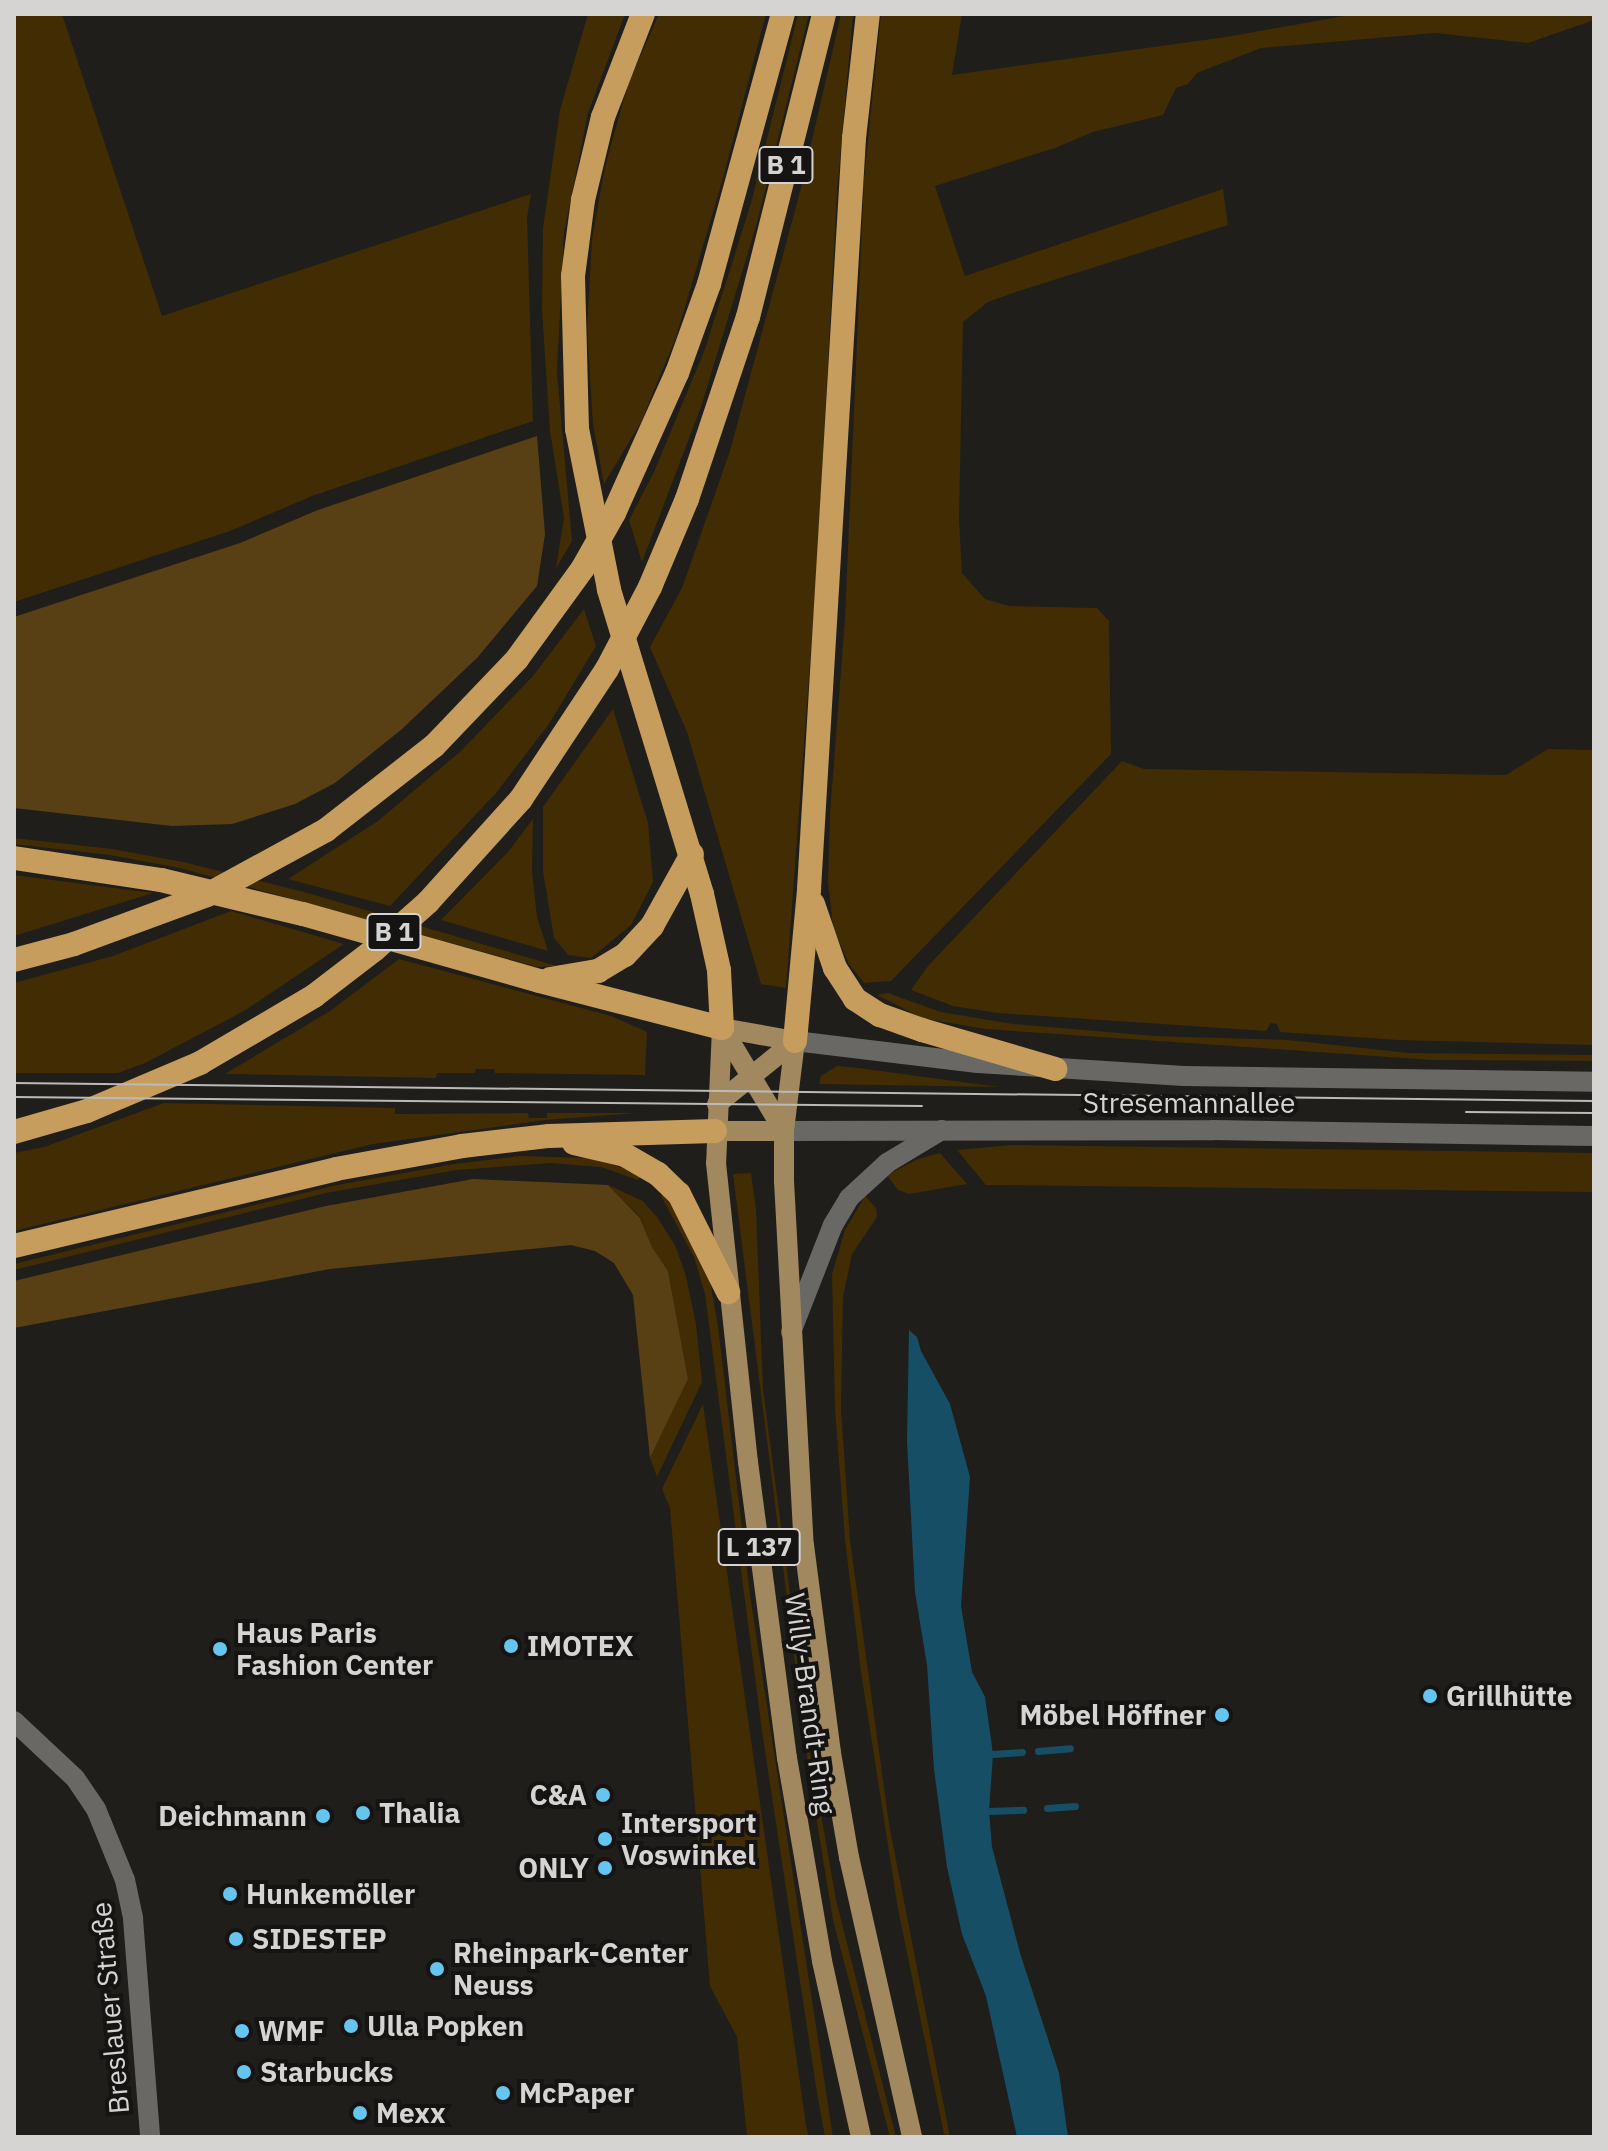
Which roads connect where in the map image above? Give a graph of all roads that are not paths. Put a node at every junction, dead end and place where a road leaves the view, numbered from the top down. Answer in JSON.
{"nodes":[{"id":1,"x":643,"y":14,"type":"edge"},
{"id":2,"x":783,"y":14,"type":"edge"},
{"id":3,"x":824,"y":14,"type":"edge"},
{"id":4,"x":868,"y":14,"type":"edge"},
{"id":5,"x":692,"y":854,"type":"junction"},
{"id":6,"x":14,"y":858,"type":"edge"},
{"id":7,"x":809,"y":889,"type":"junction"},
{"id":8,"x":14,"y":960,"type":"edge"},
{"id":9,"x":539,"y":981,"type":"junction"},
{"id":10,"x":722,"y":1028,"type":"junction"},
{"id":11,"x":795,"y":1041,"type":"junction"},
{"id":12,"x":1055,"y":1069,"type":"junction"},
{"id":13,"x":750,"y":1076,"type":"junction"},
{"id":14,"x":1594,"y":1082,"type":"edge"},
{"id":15,"x":717,"y":1104,"type":"junction"},
{"id":16,"x":942,"y":1130,"type":"junction"},
{"id":17,"x":715,"y":1131,"type":"junction"},
{"id":18,"x":784,"y":1131,"type":"junction"},
{"id":19,"x":14,"y":1132,"type":"edge"},
{"id":20,"x":549,"y":1136,"type":"junction"},
{"id":21,"x":1594,"y":1136,"type":"edge"},
{"id":22,"x":14,"y":1246,"type":"edge"},
{"id":23,"x":728,"y":1292,"type":"junction"},
{"id":24,"x":791,"y":1332,"type":"junction"},
{"id":25,"x":14,"y":1721,"type":"edge"},
{"id":26,"x":150,"y":2137,"type":"edge"},
{"id":27,"x":861,"y":2137,"type":"edge"},
{"id":28,"x":912,"y":2137,"type":"edge"}],
"edges":[{"from":1,"to":5,"type":"highway"},
{"from":2,"to":8,"type":"highway","number":"B 1"},
{"from":3,"to":19,"type":"highway","number":"B 1"},
{"from":4,"to":7,"type":"highway"},
{"from":5,"to":9,"type":"highway"},
{"from":5,"to":10,"type":"highway"},
{"from":6,"to":9,"type":"highway"},
{"from":7,"to":11,"type":"highway"},
{"from":7,"to":12,"type":"highway"},
{"from":9,"to":10,"type":"highway"},
{"from":10,"to":11,"type":"main road","name":"Stresemannallee"},
{"from":10,"to":13,"type":"main road"},
{"from":10,"to":15,"type":"main road","number":"L 137"},
{"from":11,"to":12,"type":"main road","name":"Stresemannallee"},
{"from":11,"to":13,"type":"main road"},
{"from":11,"to":18,"type":"main road","number":"L 137"},
{"from":12,"to":14,"type":"main road","name":"Stresemannallee"},
{"from":13,"to":15,"type":"main road"},
{"from":13,"to":18,"type":"main road"},
{"from":15,"to":17,"type":"main road","number":"L 137"},
{"from":16,"to":18,"type":"main road","name":"Stresemannallee"},
{"from":16,"to":21,"type":"main road","name":"Stresemannallee"},
{"from":16,"to":24,"type":"main road"},
{"from":17,"to":18,"type":"main road","name":"Stresemannallee"},
{"from":17,"to":20,"type":"highway"},
{"from":17,"to":23,"type":"main road","name":"Willy-Brandt-Ring","number":"L 137"},
{"from":18,"to":24,"type":"main road","name":"Willy-Brandt-Ring","number":"L 137"},
{"from":20,"to":22,"type":"highway"},
{"from":20,"to":23,"type":"highway"},
{"from":23,"to":27,"type":"main road","name":"Willy-Brandt-Ring","number":"L 137"},
{"from":24,"to":28,"type":"main road","name":"Willy-Brandt-Ring","number":"L 137"},
{"from":25,"to":26,"type":"main road","name":"Breslauer Straße"}]}
